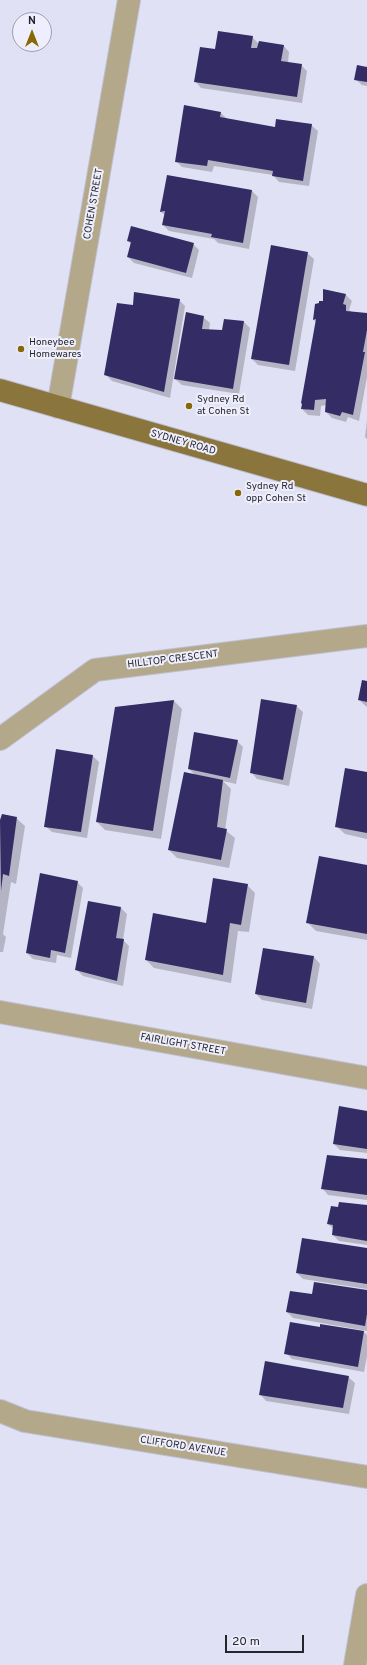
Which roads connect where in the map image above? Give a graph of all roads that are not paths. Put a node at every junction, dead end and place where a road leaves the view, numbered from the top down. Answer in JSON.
{"nodes":[{"id":1,"x":129,"y":0,"type":"edge"},
{"id":2,"x":0,"y":390,"type":"edge"},
{"id":3,"x":58,"y":407,"type":"junction"},
{"id":4,"x":367,"y":495,"type":"edge"},
{"id":5,"x":367,"y":636,"type":"edge"},
{"id":6,"x":0,"y":739,"type":"edge"},
{"id":7,"x":0,"y":1012,"type":"edge"},
{"id":8,"x":367,"y":1078,"type":"edge"},
{"id":9,"x":0,"y":1411,"type":"edge"},
{"id":10,"x":367,"y":1477,"type":"edge"},
{"id":11,"x":367,"y":1595,"type":"edge"},
{"id":12,"x":355,"y":1665,"type":"edge"}],
"edges":[{"from":1,"to":3,"type":"street","name":"COHEN STREET"},
{"from":2,"to":3,"type":"main road","name":"SYDNEY ROAD"},
{"from":3,"to":4,"type":"main road","name":"SYDNEY ROAD"},
{"from":5,"to":6,"type":"street","name":"HILLTOP CRESCENT"},
{"from":7,"to":8,"type":"street","name":"FAIRLIGHT STREET"},
{"from":9,"to":10,"type":"street","name":"CLIFFORD AVENUE"},
{"from":11,"to":12,"type":"street"}]}
